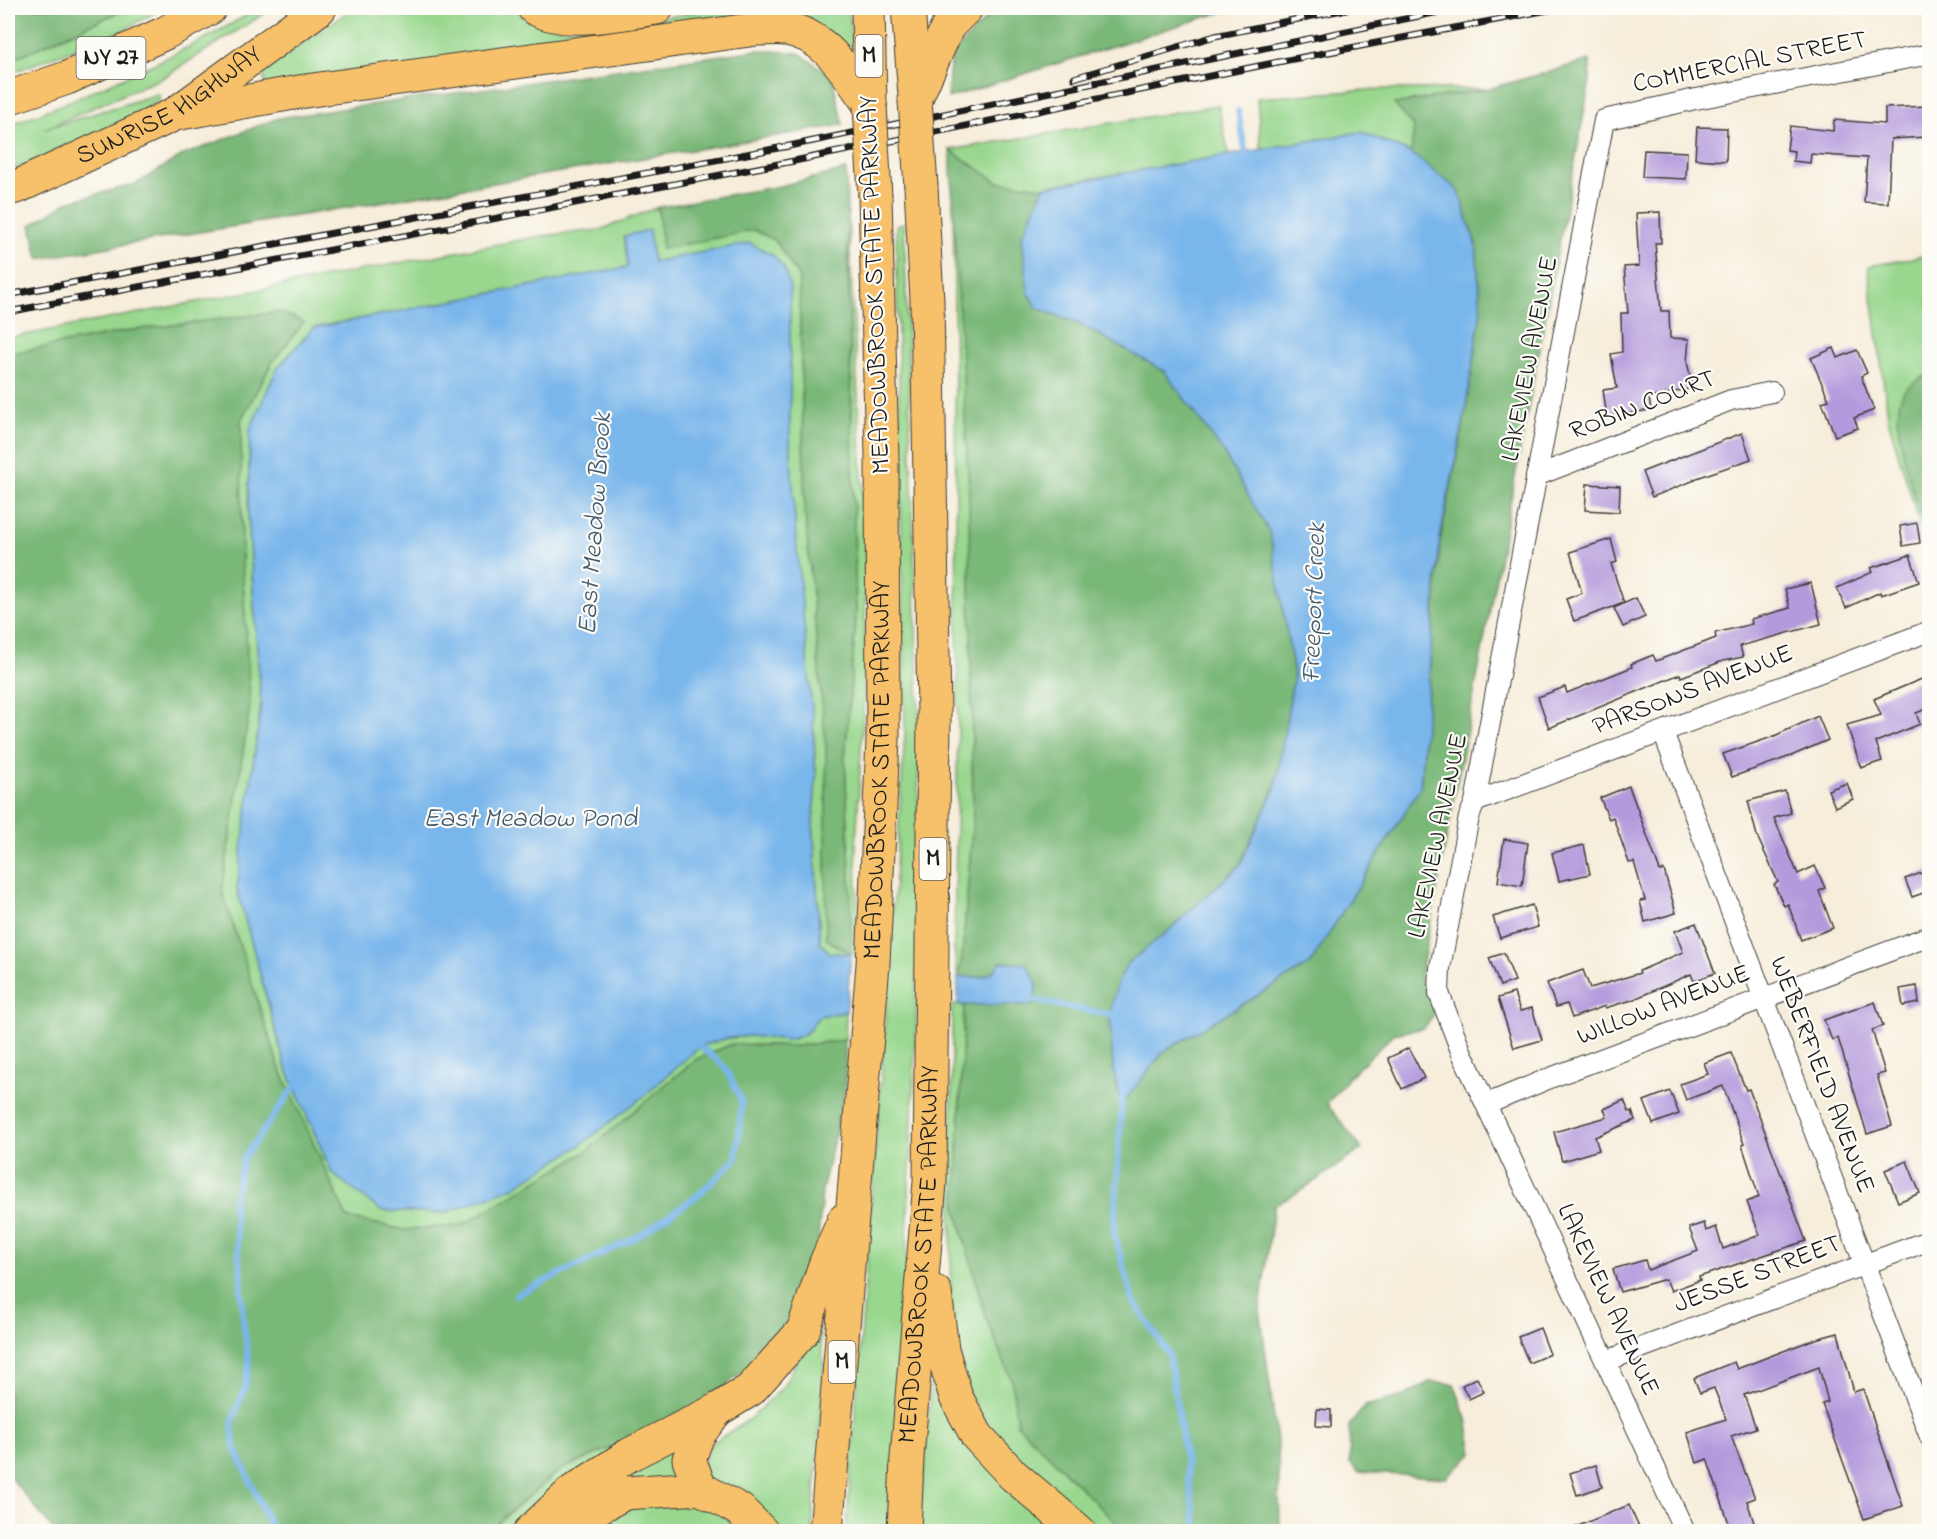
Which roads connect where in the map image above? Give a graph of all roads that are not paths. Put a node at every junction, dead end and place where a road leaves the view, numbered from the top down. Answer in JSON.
{"nodes":[{"id":1,"x":210,"y":8,"type":"edge"},
{"id":2,"x":320,"y":8,"type":"edge"},
{"id":3,"x":534,"y":8,"type":"edge"},
{"id":4,"x":657,"y":8,"type":"edge"},
{"id":5,"x":868,"y":8,"type":"edge"},
{"id":6,"x":908,"y":8,"type":"edge"},
{"id":7,"x":966,"y":8,"type":"edge"},
{"id":8,"x":1929,"y":54,"type":"edge"},
{"id":9,"x":8,"y":98,"type":"edge"},
{"id":10,"x":915,"y":100,"type":"junction"},
{"id":11,"x":870,"y":105,"type":"junction"},
{"id":12,"x":175,"y":114,"type":"junction"},
{"id":13,"x":1616,"y":117,"type":"joint"},
{"id":14,"x":8,"y":189,"type":"edge"},
{"id":15,"x":1772,"y":392,"type":"dead end"},
{"id":16,"x":1536,"y":476,"type":"junction"},
{"id":17,"x":1929,"y":631,"type":"edge"},
{"id":18,"x":1663,"y":732,"type":"junction"},
{"id":19,"x":1475,"y":802,"type":"junction"},
{"id":20,"x":1929,"y":936,"type":"edge"},
{"id":21,"x":1764,"y":998,"type":"junction"},
{"id":22,"x":1487,"y":1104,"type":"junction"},
{"id":23,"x":855,"y":1192,"type":"junction"},
{"id":24,"x":927,"y":1216,"type":"junction"},
{"id":25,"x":1929,"y":1240,"type":"edge"},
{"id":26,"x":1864,"y":1264,"type":"junction"},
{"id":27,"x":1606,"y":1361,"type":"junction"},
{"id":28,"x":717,"y":1410,"type":"junction"},
{"id":29,"x":1929,"y":1437,"type":"edge"},
{"id":30,"x":700,"y":1488,"type":"junction"},
{"id":31,"x":530,"y":1532,"type":"edge"},
{"id":32,"x":571,"y":1532,"type":"edge"},
{"id":33,"x":762,"y":1532,"type":"edge"},
{"id":34,"x":826,"y":1532,"type":"edge"},
{"id":35,"x":904,"y":1532,"type":"edge"},
{"id":36,"x":1080,"y":1532,"type":"edge"},
{"id":37,"x":1685,"y":1532,"type":"edge"}],
"edges":[{"from":1,"to":9,"type":"highway","number":"NY 27"},
{"from":2,"to":12,"type":"highway","name":"SUNRISE HIGHWAY"},
{"from":3,"to":4,"type":"highway"},
{"from":5,"to":11,"type":"highway","name":"MEADOWBROOK STATE PARKWAY","number":"M"},
{"from":6,"to":10,"type":"highway","name":"MEADOWBROOK STATE PARKWAY","number":"M"},
{"from":7,"to":10,"type":"highway"},
{"from":8,"to":13,"type":"street","name":"COMMERCIAL STREET"},
{"from":10,"to":24,"type":"highway","name":"MEADOWBROOK STATE PARKWAY","number":"M","bridge":true},
{"from":11,"to":12,"type":"highway"},
{"from":11,"to":23,"type":"highway","name":"MEADOWBROOK STATE PARKWAY","number":"M","bridge":true},
{"from":12,"to":14,"type":"highway","name":"SUNRISE HIGHWAY"},
{"from":13,"to":16,"type":"street","name":"LAKEVIEW AVENUE"},
{"from":15,"to":16,"type":"street","name":"ROBIN COURT"},
{"from":16,"to":19,"type":"street","name":"LAKEVIEW AVENUE"},
{"from":17,"to":18,"type":"street","name":"PARSONS AVENUE"},
{"from":18,"to":19,"type":"street","name":"PARSONS AVENUE"},
{"from":18,"to":21,"type":"street","name":"WEBERFIELD AVENUE"},
{"from":19,"to":22,"type":"street","name":"LAKEVIEW AVENUE"},
{"from":20,"to":21,"type":"street","name":"WILLOW AVENUE"},
{"from":21,"to":22,"type":"street","name":"WILLOW AVENUE"},
{"from":21,"to":26,"type":"street","name":"WEBERFIELD AVENUE"},
{"from":22,"to":27,"type":"street","name":"LAKEVIEW AVENUE"},
{"from":23,"to":28,"type":"highway"},
{"from":23,"to":34,"type":"highway","name":"MEADOWBROOK STATE PARKWAY","number":"M"},
{"from":24,"to":35,"type":"highway","name":"MEADOWBROOK STATE PARKWAY","number":"M"},
{"from":24,"to":36,"type":"highway"},
{"from":25,"to":26,"type":"street","name":"JESSE STREET"},
{"from":26,"to":27,"type":"street","name":"JESSE STREET"},
{"from":26,"to":29,"type":"street","name":"WEBERFIELD AVENUE"},
{"from":27,"to":37,"type":"street","name":"LAKEVIEW AVENUE"},
{"from":28,"to":30,"type":"highway"},
{"from":28,"to":31,"type":"highway"},
{"from":30,"to":32,"type":"highway"},
{"from":30,"to":33,"type":"highway"}]}
